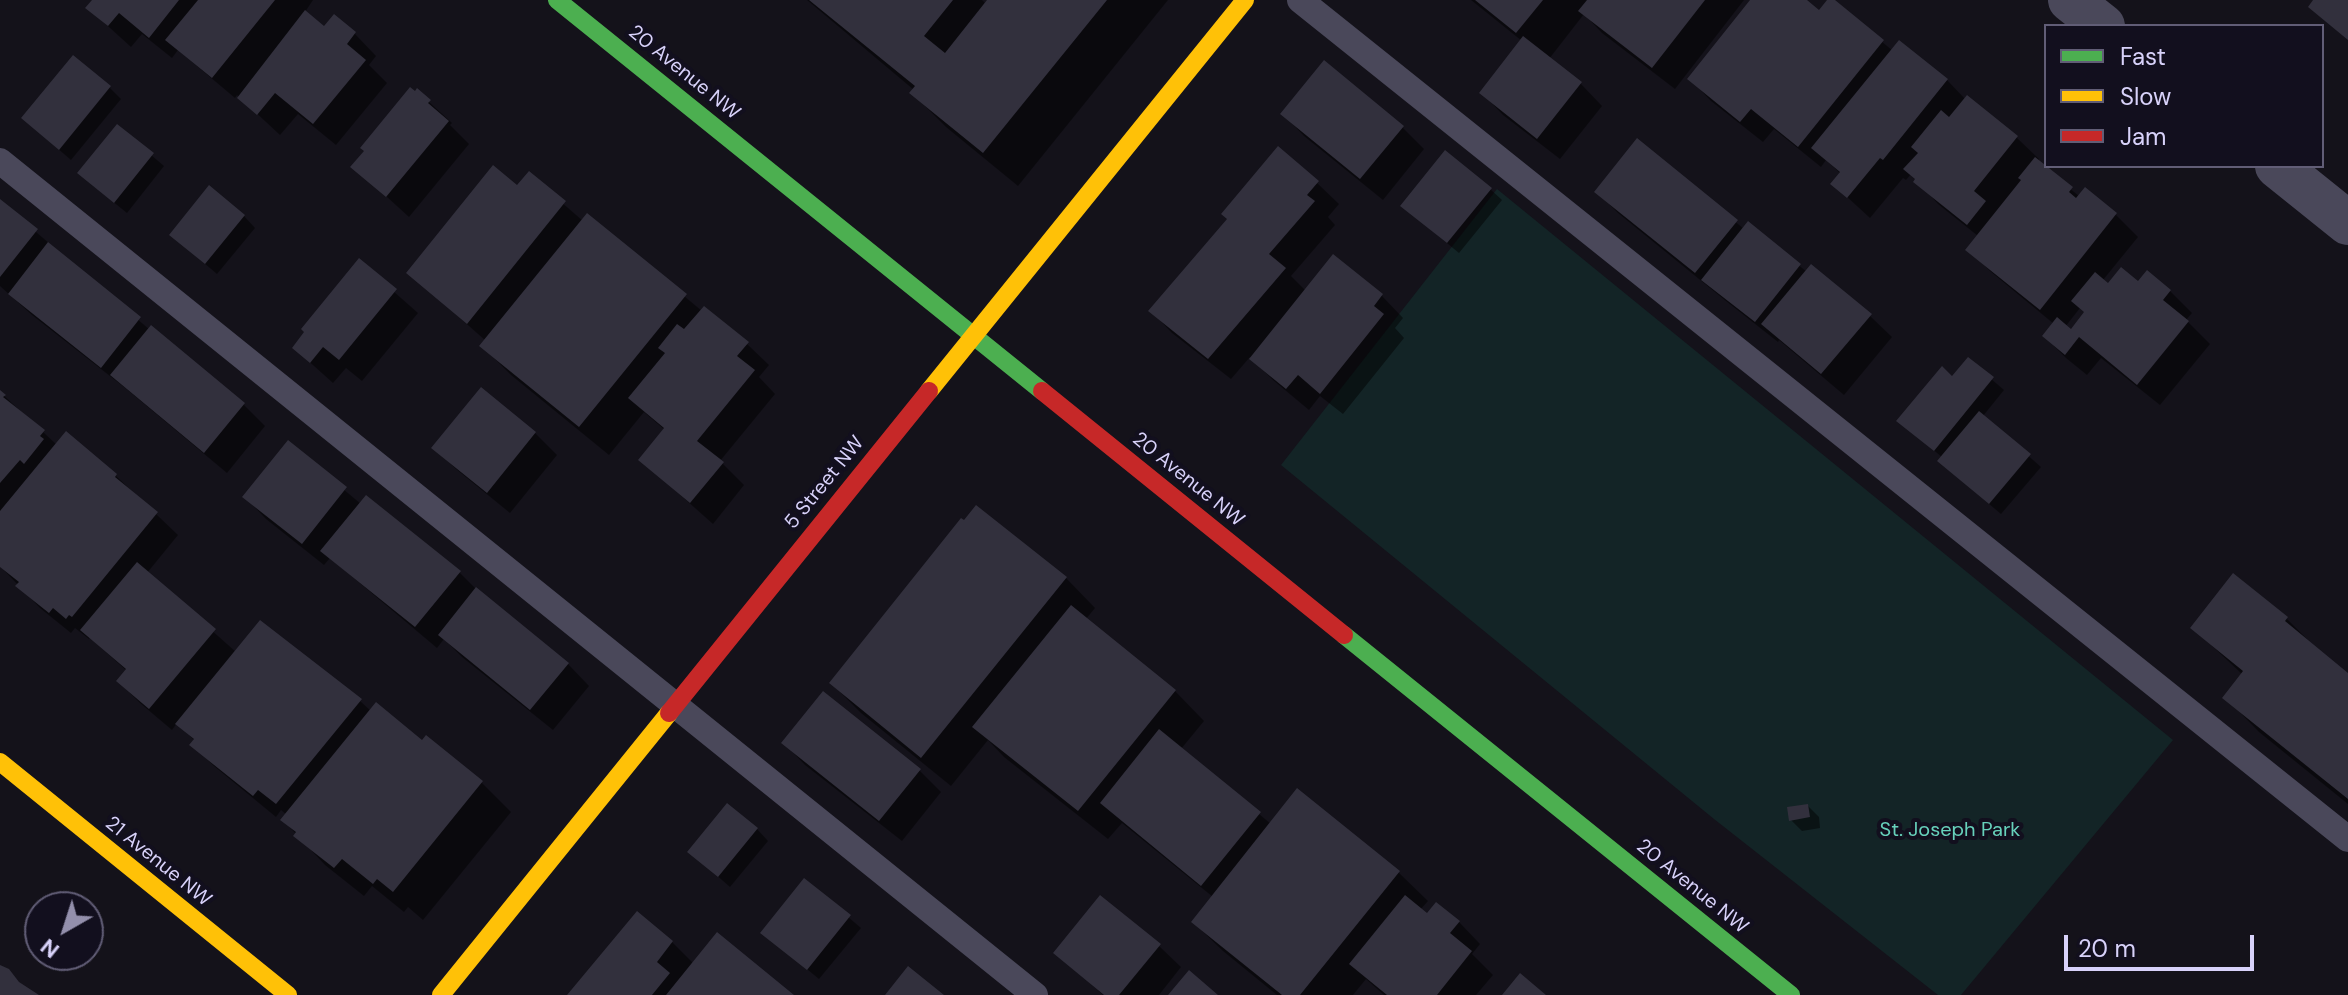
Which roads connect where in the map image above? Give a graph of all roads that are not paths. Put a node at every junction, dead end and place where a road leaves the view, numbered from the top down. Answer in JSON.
{"nodes":[{"id":1,"x":557,"y":0,"type":"edge"},
{"id":2,"x":1245,"y":0,"type":"edge"},
{"id":3,"x":1300,"y":0,"type":"edge"},
{"id":4,"x":2070,"y":0,"type":"edge"},
{"id":5,"x":2100,"y":24,"type":"edge"},
{"id":6,"x":0,"y":161,"type":"edge"},
{"id":7,"x":2279,"y":168,"type":"edge"},
{"id":8,"x":2348,"y":223,"type":"edge"},
{"id":9,"x":973,"y":335,"type":"junction"},
{"id":10,"x":674,"y":705,"type":"junction"},
{"id":11,"x":0,"y":762,"type":"edge"},
{"id":12,"x":2348,"y":839,"type":"edge"},
{"id":13,"x":288,"y":995,"type":"edge"},
{"id":14,"x":441,"y":995,"type":"edge"},
{"id":15,"x":1035,"y":995,"type":"edge"},
{"id":16,"x":1791,"y":995,"type":"edge"}],
"edges":[{"from":1,"to":9,"type":"street","name":"20 Avenue NW"},
{"from":2,"to":9,"type":"street","name":"5 Street NW"},
{"from":3,"to":12,"type":"lane"},
{"from":4,"to":5,"type":"street"},
{"from":6,"to":10,"type":"lane"},
{"from":7,"to":8,"type":"street"},
{"from":9,"to":10,"type":"street","name":"5 Street NW"},
{"from":9,"to":16,"type":"street","name":"20 Avenue NW"},
{"from":10,"to":14,"type":"street","name":"5 Street NW"},
{"from":10,"to":15,"type":"lane"},
{"from":11,"to":13,"type":"street","name":"21 Avenue NW"}]}
